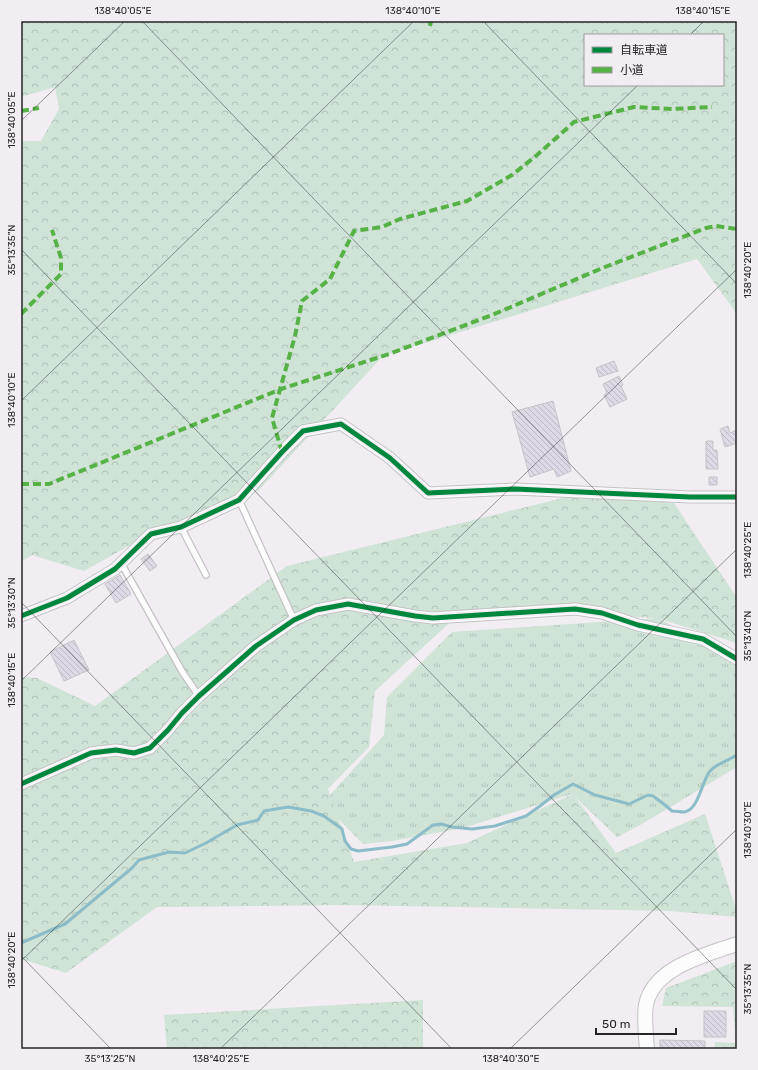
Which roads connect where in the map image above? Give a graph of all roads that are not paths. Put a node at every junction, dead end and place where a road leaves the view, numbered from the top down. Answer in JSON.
{"nodes":[{"id":1,"x":737,"y":497,"type":"edge"},
{"id":2,"x":238,"y":500,"type":"junction"},
{"id":3,"x":181,"y":527,"type":"junction"},
{"id":4,"x":121,"y":563,"type":"junction"},
{"id":5,"x":206,"y":575,"type":"dead end"},
{"id":6,"x":21,"y":616,"type":"edge"},
{"id":7,"x":294,"y":620,"type":"junction"},
{"id":8,"x":737,"y":659,"type":"edge"},
{"id":9,"x":199,"y":696,"type":"junction"},
{"id":10,"x":21,"y":784,"type":"edge"},
{"id":11,"x":737,"y":944,"type":"edge"},
{"id":12,"x":647,"y":1049,"type":"edge"}],
"edges":[{"from":1,"to":2,"type":"street"},
{"from":2,"to":3,"type":"street"},
{"from":2,"to":7,"type":"lane"},
{"from":3,"to":4,"type":"street"},
{"from":3,"to":5,"type":"lane"},
{"from":4,"to":6,"type":"street"},
{"from":4,"to":9,"type":"lane"},
{"from":7,"to":8,"type":"street"},
{"from":7,"to":9,"type":"street"},
{"from":9,"to":10,"type":"street"},
{"from":11,"to":12,"type":"street"}]}
